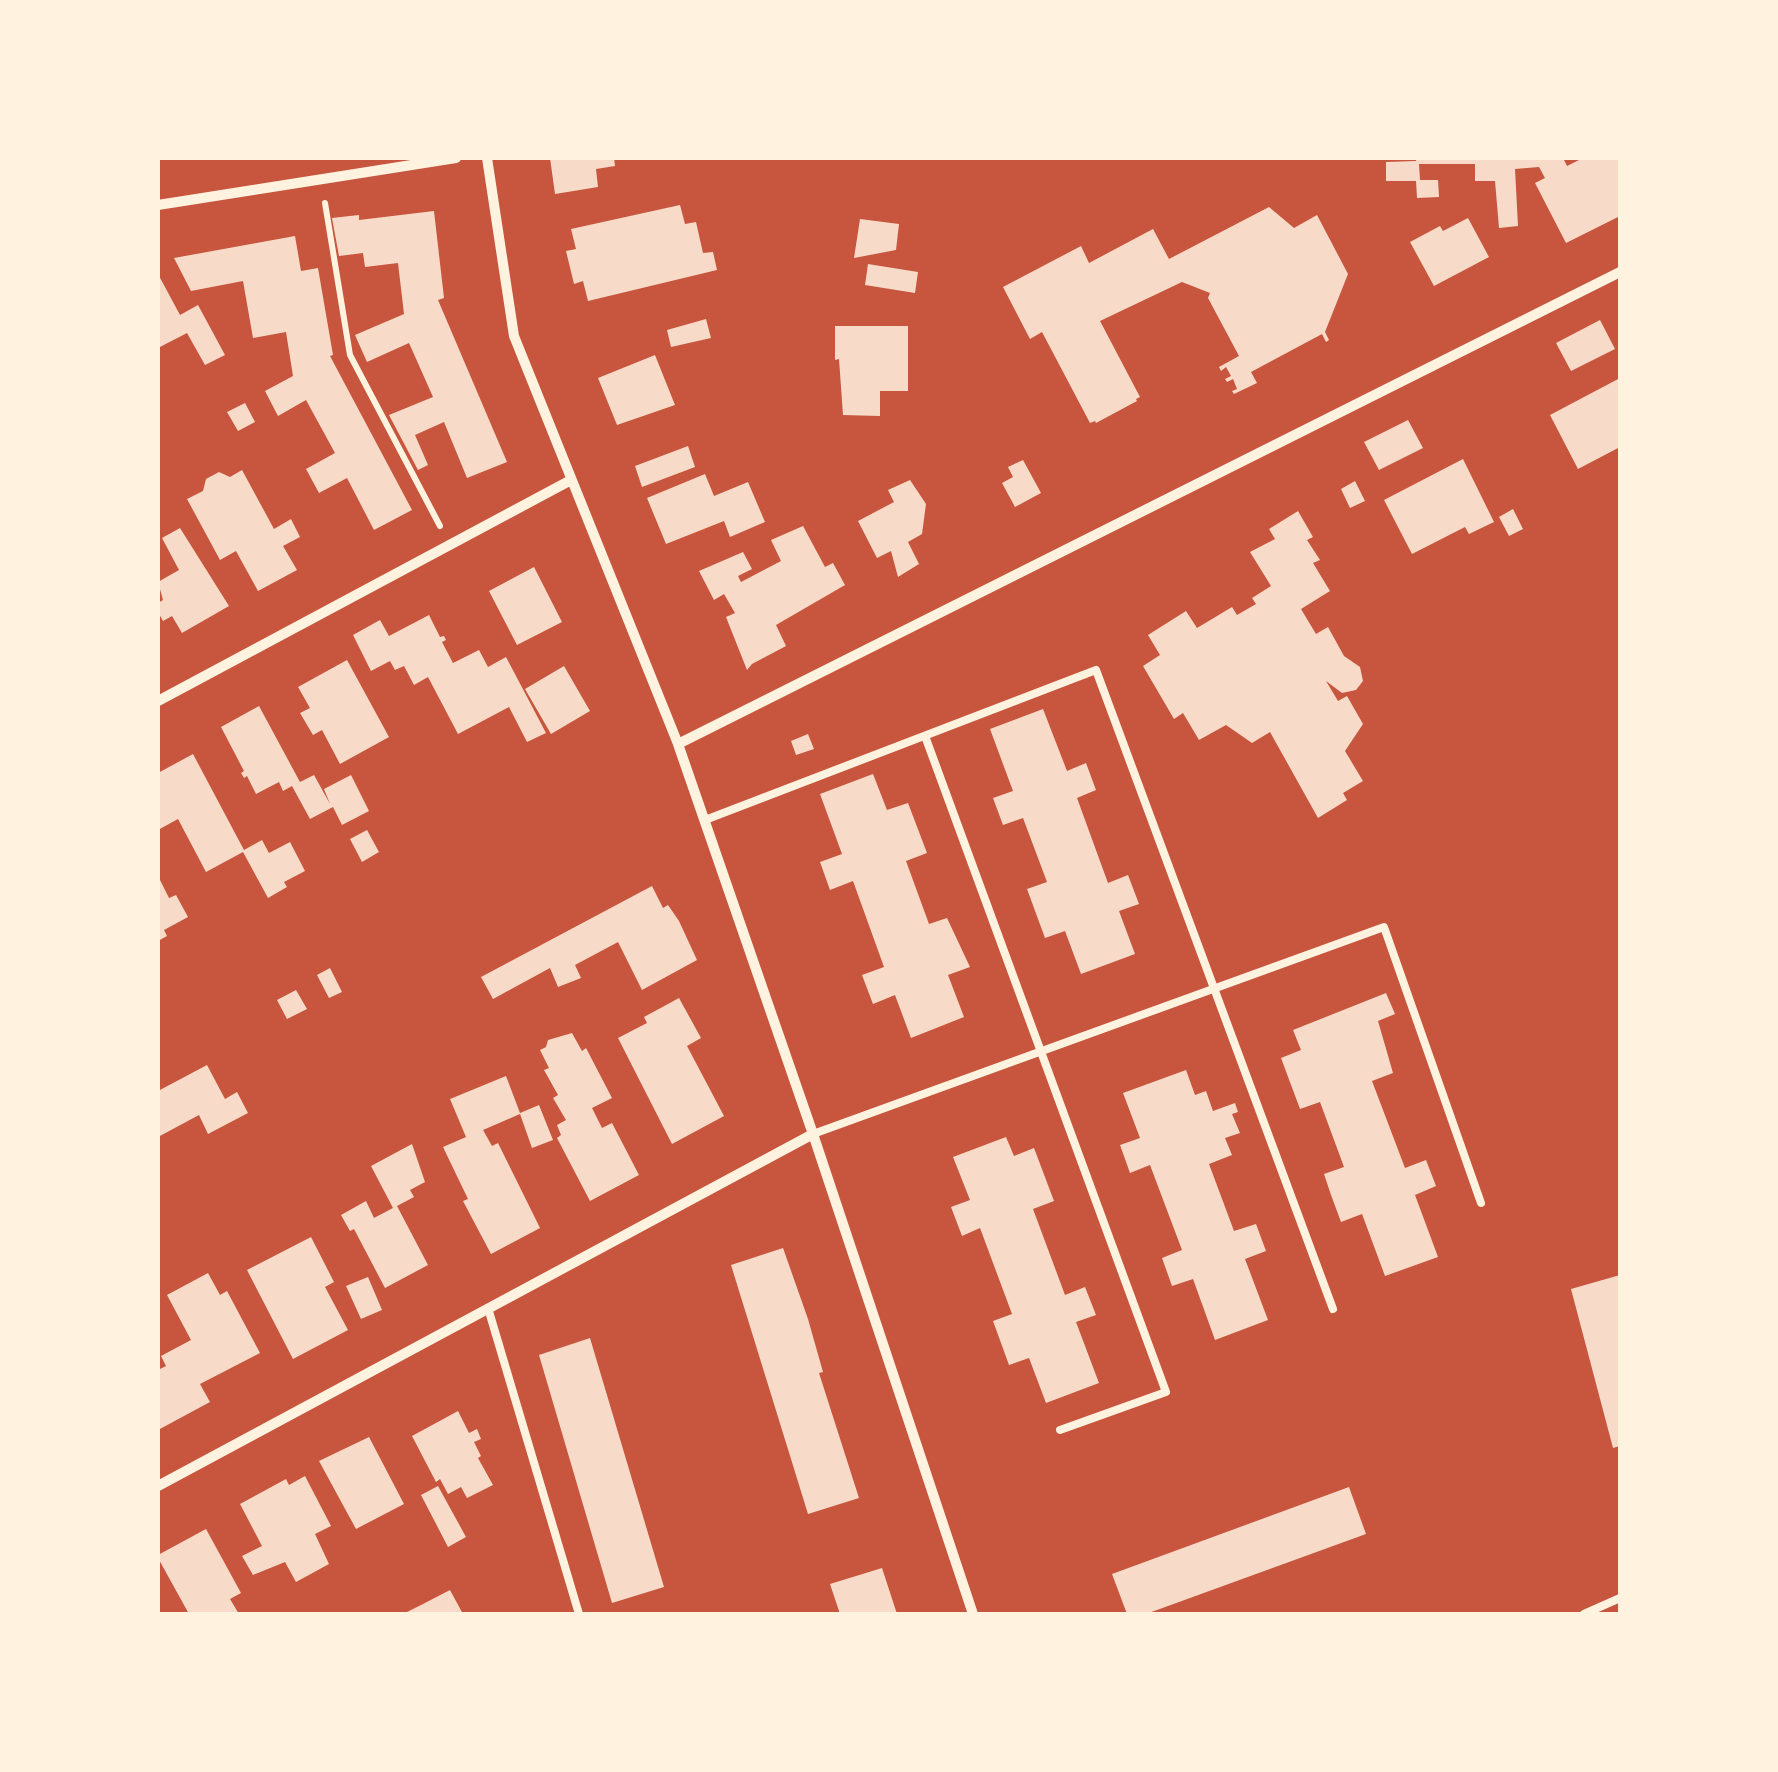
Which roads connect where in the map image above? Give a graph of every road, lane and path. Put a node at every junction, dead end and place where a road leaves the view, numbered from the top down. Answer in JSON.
{"nodes":[{"id":1,"x":456,"y":158,"type":"edge"},
{"id":2,"x":487,"y":158,"type":"edge"},
{"id":3,"x":321,"y":180,"type":"junction"},
{"id":4,"x":158,"y":205,"type":"edge"},
{"id":5,"x":1620,"y":272,"type":"edge"},
{"id":6,"x":572,"y":480,"type":"junction"},
{"id":7,"x":450,"y":544,"type":"junction"},
{"id":8,"x":158,"y":701,"type":"edge"},
{"id":9,"x":925,"y":736,"type":"junction"},
{"id":10,"x":678,"y":744,"type":"junction"},
{"id":11,"x":704,"y":820,"type":"junction"},
{"id":12,"x":1213,"y":988,"type":"junction"},
{"id":13,"x":1042,"y":1051,"type":"junction"},
{"id":14,"x":814,"y":1134,"type":"junction"},
{"id":15,"x":1482,"y":1203,"type":"dead end"},
{"id":16,"x":488,"y":1308,"type":"junction"},
{"id":17,"x":1332,"y":1309,"type":"dead end"},
{"id":18,"x":1060,"y":1430,"type":"dead end"},
{"id":19,"x":158,"y":1486,"type":"edge"},
{"id":20,"x":1620,"y":1598,"type":"edge"},
{"id":21,"x":578,"y":1614,"type":"edge"},
{"id":22,"x":973,"y":1614,"type":"edge"},
{"id":23,"x":1584,"y":1614,"type":"edge"}],
"edges":[{"from":1,"to":3,"type":"street"},
{"from":2,"to":6,"type":"street"},
{"from":3,"to":4,"type":"street"},
{"from":3,"to":7,"type":"path"},
{"from":5,"to":10,"type":"street"},
{"from":6,"to":7,"type":"street"},
{"from":6,"to":10,"type":"street"},
{"from":7,"to":8,"type":"street"},
{"from":9,"to":11,"type":"lane"},
{"from":9,"to":12,"type":"lane"},
{"from":9,"to":13,"type":"lane"},
{"from":10,"to":11,"type":"street"},
{"from":11,"to":14,"type":"street"},
{"from":12,"to":13,"type":"lane"},
{"from":12,"to":15,"type":"lane"},
{"from":12,"to":17,"type":"lane"},
{"from":13,"to":14,"type":"lane"},
{"from":13,"to":18,"type":"lane"},
{"from":14,"to":16,"type":"street"},
{"from":14,"to":22,"type":"street"},
{"from":16,"to":19,"type":"street"},
{"from":16,"to":21,"type":"lane"},
{"from":20,"to":23,"type":"lane"}]}
